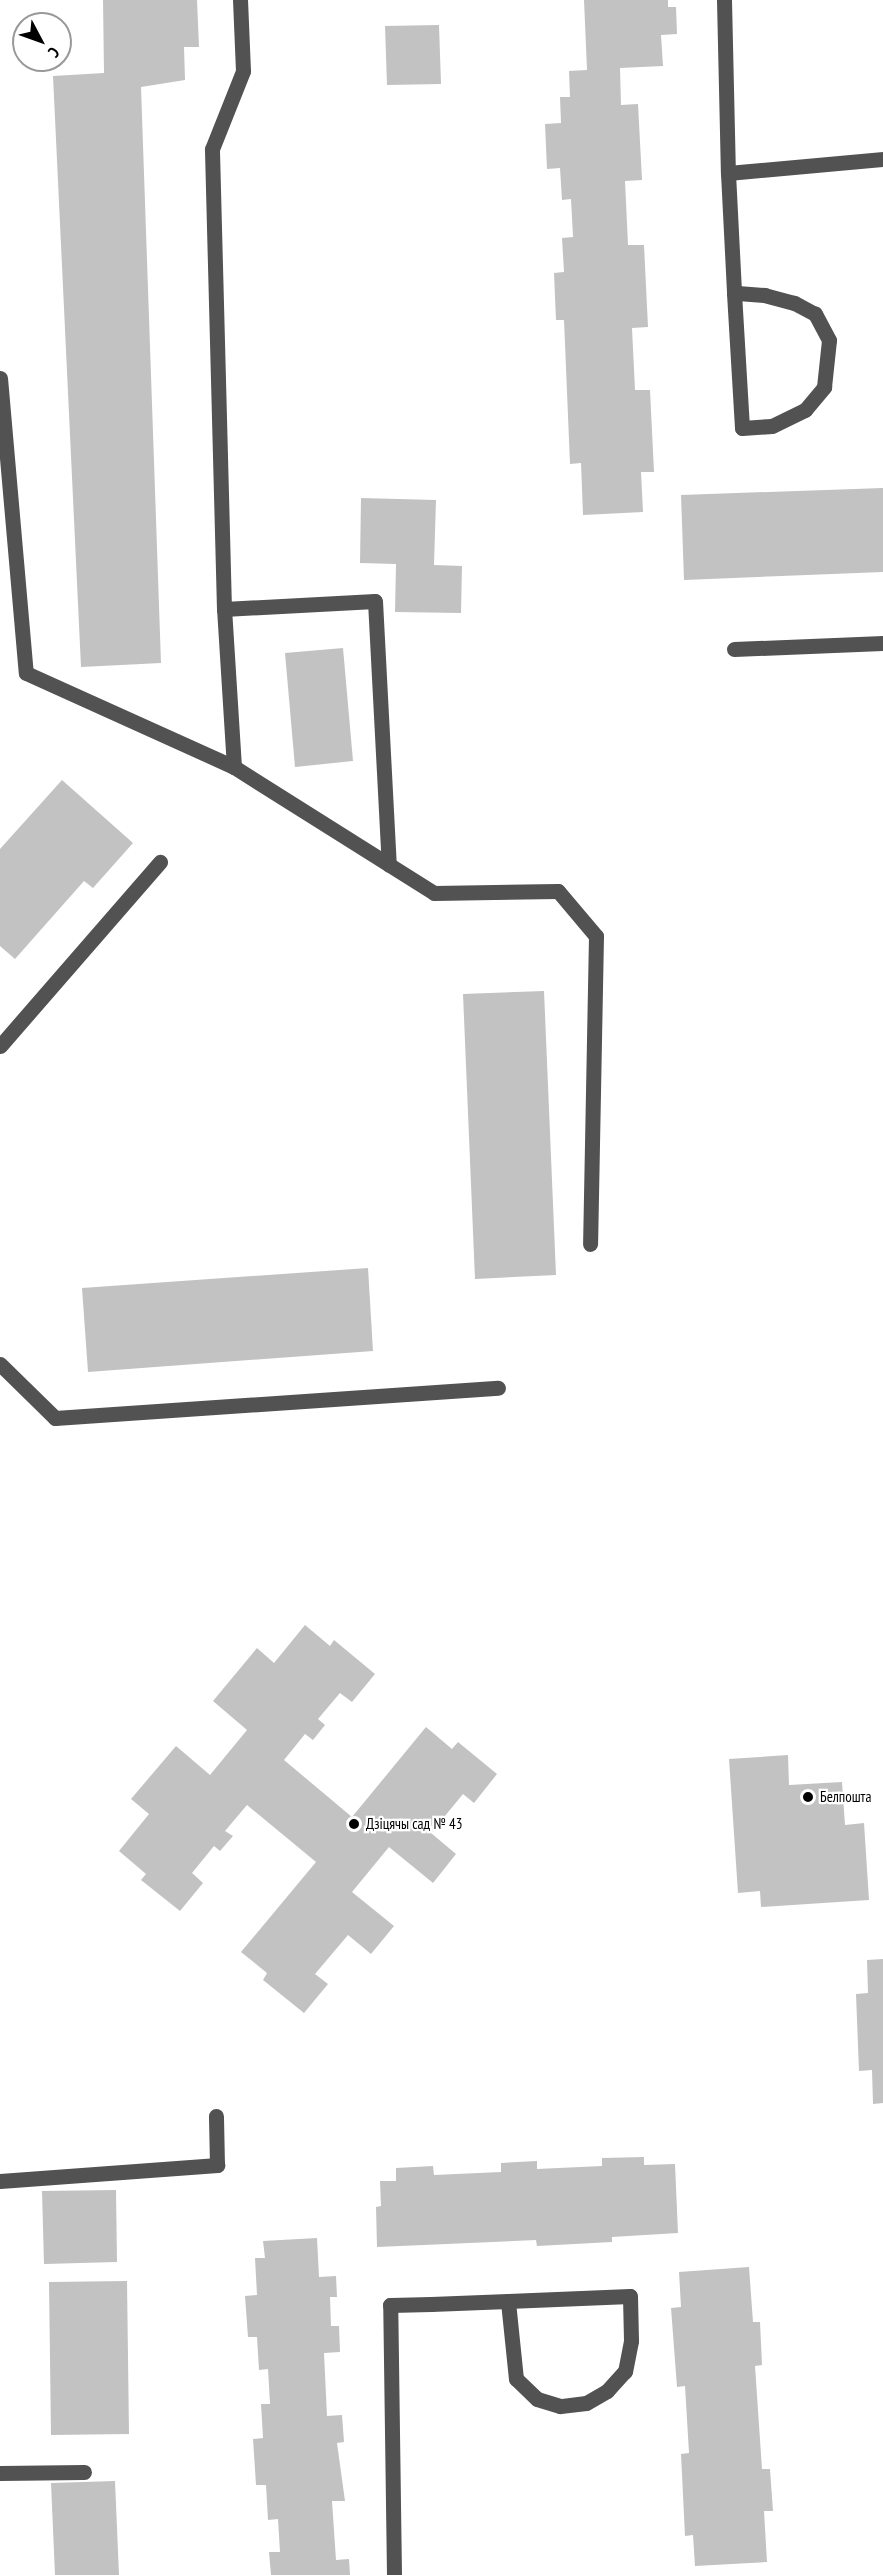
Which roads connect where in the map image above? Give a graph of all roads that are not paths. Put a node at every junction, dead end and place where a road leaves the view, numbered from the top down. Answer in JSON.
{"nodes":[{"id":1,"x":240,"y":0,"type":"edge"},
{"id":2,"x":724,"y":0,"type":"edge"},
{"id":3,"x":883,"y":159,"type":"edge"},
{"id":4,"x":728,"y":173,"type":"junction"},
{"id":5,"x":735,"y":293,"type":"junction"},
{"id":6,"x":0,"y":378,"type":"edge"},
{"id":7,"x":224,"y":609,"type":"junction"},
{"id":8,"x":883,"y":643,"type":"edge"},
{"id":9,"x":734,"y":649,"type":"dead end"},
{"id":10,"x":234,"y":767,"type":"junction"},
{"id":11,"x":160,"y":862,"type":"dead end"},
{"id":12,"x":389,"y":865,"type":"junction"},
{"id":13,"x":0,"y":1046,"type":"edge"},
{"id":14,"x":590,"y":1244,"type":"dead end"},
{"id":15,"x":0,"y":1364,"type":"edge"},
{"id":16,"x":498,"y":1388,"type":"dead end"},
{"id":17,"x":216,"y":2116,"type":"dead end"},
{"id":18,"x":0,"y":2181,"type":"edge"},
{"id":19,"x":508,"y":2301,"type":"junction"},
{"id":20,"x":84,"y":2472,"type":"dead end"},
{"id":21,"x":0,"y":2473,"type":"edge"},
{"id":22,"x":394,"y":2575,"type":"edge"}],
"edges":[{"from":1,"to":7,"type":"lane"},
{"from":2,"to":4,"type":"lane"},
{"from":3,"to":4,"type":"lane"},
{"from":4,"to":5,"type":"lane"},
{"from":5,"to":5,"type":"lane"},
{"from":6,"to":10,"type":"lane"},
{"from":7,"to":10,"type":"lane"},
{"from":7,"to":12,"type":"lane"},
{"from":8,"to":9,"type":"lane"},
{"from":10,"to":12,"type":"lane"},
{"from":11,"to":13,"type":"lane"},
{"from":12,"to":14,"type":"lane"},
{"from":15,"to":16,"type":"lane"},
{"from":17,"to":18,"type":"lane"},
{"from":19,"to":19,"type":"lane"},
{"from":19,"to":22,"type":"lane"},
{"from":20,"to":21,"type":"lane"}]}
